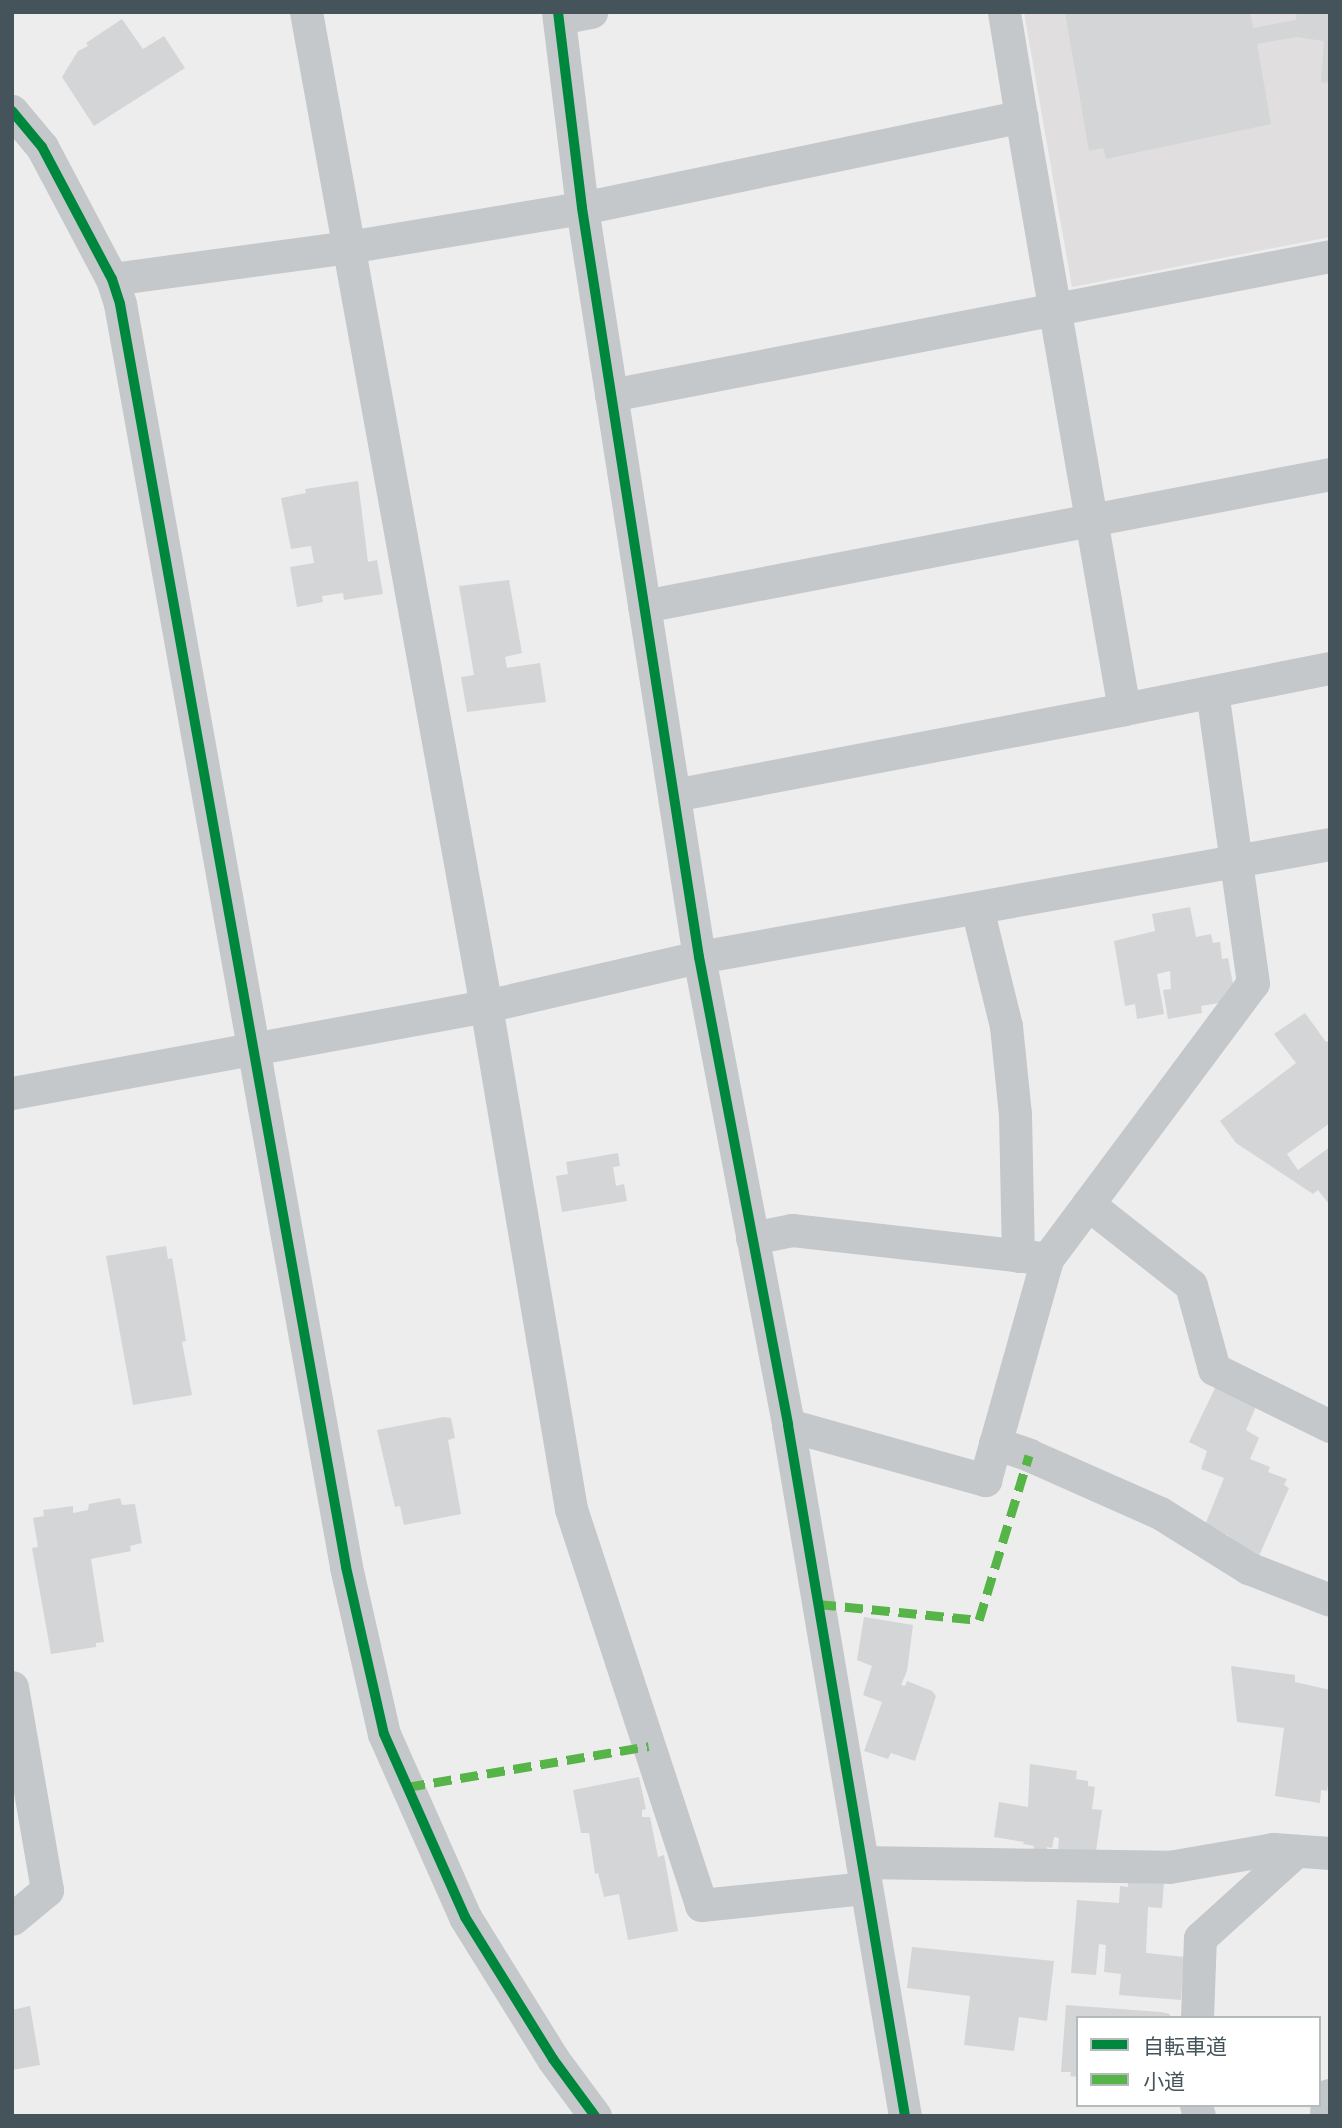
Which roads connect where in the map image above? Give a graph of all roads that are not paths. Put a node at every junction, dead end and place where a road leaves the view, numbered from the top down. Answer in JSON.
{"nodes":[{"id":1,"x":306,"y":12,"type":"edge"},
{"id":2,"x":1004,"y":12,"type":"edge"},
{"id":3,"x":569,"y":14,"type":"edge"},
{"id":4,"x":12,"y":111,"type":"edge"},
{"id":5,"x":1021,"y":116,"type":"junction"},
{"id":6,"x":582,"y":208,"type":"junction"},
{"id":7,"x":348,"y":247,"type":"junction"},
{"id":8,"x":1330,"y":256,"type":"edge"},
{"id":9,"x":112,"y":279,"type":"junction"},
{"id":10,"x":1055,"y":308,"type":"junction"},
{"id":11,"x":611,"y":395,"type":"junction"},
{"id":12,"x":1330,"y":474,"type":"edge"},
{"id":13,"x":1091,"y":520,"type":"junction"},
{"id":14,"x":645,"y":606,"type":"junction"},
{"id":15,"x":1330,"y":668,"type":"edge"},
{"id":16,"x":1212,"y":692,"type":"junction"},
{"id":17,"x":1124,"y":709,"type":"junction"},
{"id":18,"x":674,"y":795,"type":"junction"},
{"id":19,"x":1330,"y":844,"type":"edge"},
{"id":20,"x":1238,"y":861,"type":"junction"},
{"id":21,"x":977,"y":908,"type":"junction"},
{"id":22,"x":699,"y":957,"type":"junction"},
{"id":23,"x":486,"y":1006,"type":"junction"},
{"id":24,"x":251,"y":1051,"type":"junction"},
{"id":25,"x":12,"y":1093,"type":"edge"},
{"id":26,"x":1088,"y":1203,"type":"junction"},
{"id":27,"x":752,"y":1238,"type":"junction"},
{"id":28,"x":1032,"y":1257,"type":"junction"},
{"id":29,"x":788,"y":1425,"type":"junction"},
{"id":30,"x":1330,"y":1426,"type":"edge"},
{"id":31,"x":995,"y":1443,"type":"junction"},
{"id":32,"x":1330,"y":1600,"type":"edge"},
{"id":33,"x":12,"y":1687,"type":"edge"},
{"id":34,"x":1296,"y":1851,"type":"junction"},
{"id":35,"x":1330,"y":1853,"type":"edge"},
{"id":36,"x":864,"y":1875,"type":"junction"},
{"id":37,"x":12,"y":1919,"type":"edge"},
{"id":38,"x":1197,"y":2016,"type":"edge"},
{"id":39,"x":1330,"y":2098,"type":"edge"},
{"id":40,"x":595,"y":2116,"type":"edge"},
{"id":41,"x":905,"y":2116,"type":"edge"},
{"id":42,"x":1329,"y":2116,"type":"edge"}],
"edges":[{"from":1,"to":7,"type":"street"},
{"from":2,"to":5,"type":"street"},
{"from":3,"to":6,"type":"street"},
{"from":4,"to":9,"type":"street"},
{"from":5,"to":6,"type":"street"},
{"from":5,"to":10,"type":"street"},
{"from":6,"to":7,"type":"street"},
{"from":6,"to":11,"type":"street"},
{"from":7,"to":9,"type":"street"},
{"from":7,"to":23,"type":"street"},
{"from":8,"to":10,"type":"street"},
{"from":9,"to":24,"type":"street"},
{"from":10,"to":11,"type":"street"},
{"from":10,"to":13,"type":"street"},
{"from":11,"to":14,"type":"street"},
{"from":12,"to":13,"type":"street"},
{"from":13,"to":14,"type":"street"},
{"from":13,"to":17,"type":"street"},
{"from":14,"to":18,"type":"street"},
{"from":15,"to":16,"type":"street"},
{"from":16,"to":17,"type":"street"},
{"from":16,"to":20,"type":"street"},
{"from":17,"to":18,"type":"street"},
{"from":18,"to":22,"type":"street"},
{"from":19,"to":20,"type":"street"},
{"from":20,"to":21,"type":"street"},
{"from":20,"to":26,"type":"street"},
{"from":21,"to":22,"type":"street"},
{"from":21,"to":28,"type":"street"},
{"from":22,"to":23,"type":"street"},
{"from":22,"to":27,"type":"street"},
{"from":23,"to":24,"type":"street"},
{"from":23,"to":36,"type":"street"},
{"from":24,"to":25,"type":"street"},
{"from":24,"to":40,"type":"street"},
{"from":26,"to":28,"type":"street"},
{"from":26,"to":30,"type":"street"},
{"from":27,"to":28,"type":"street"},
{"from":27,"to":29,"type":"street"},
{"from":28,"to":31,"type":"street"},
{"from":29,"to":31,"type":"street"},
{"from":29,"to":36,"type":"street"},
{"from":31,"to":32,"type":"street"},
{"from":33,"to":37,"type":"street"},
{"from":34,"to":35,"type":"street"},
{"from":34,"to":36,"type":"street"},
{"from":34,"to":38,"type":"street"},
{"from":36,"to":41,"type":"street"},
{"from":39,"to":42,"type":"main road"}]}
